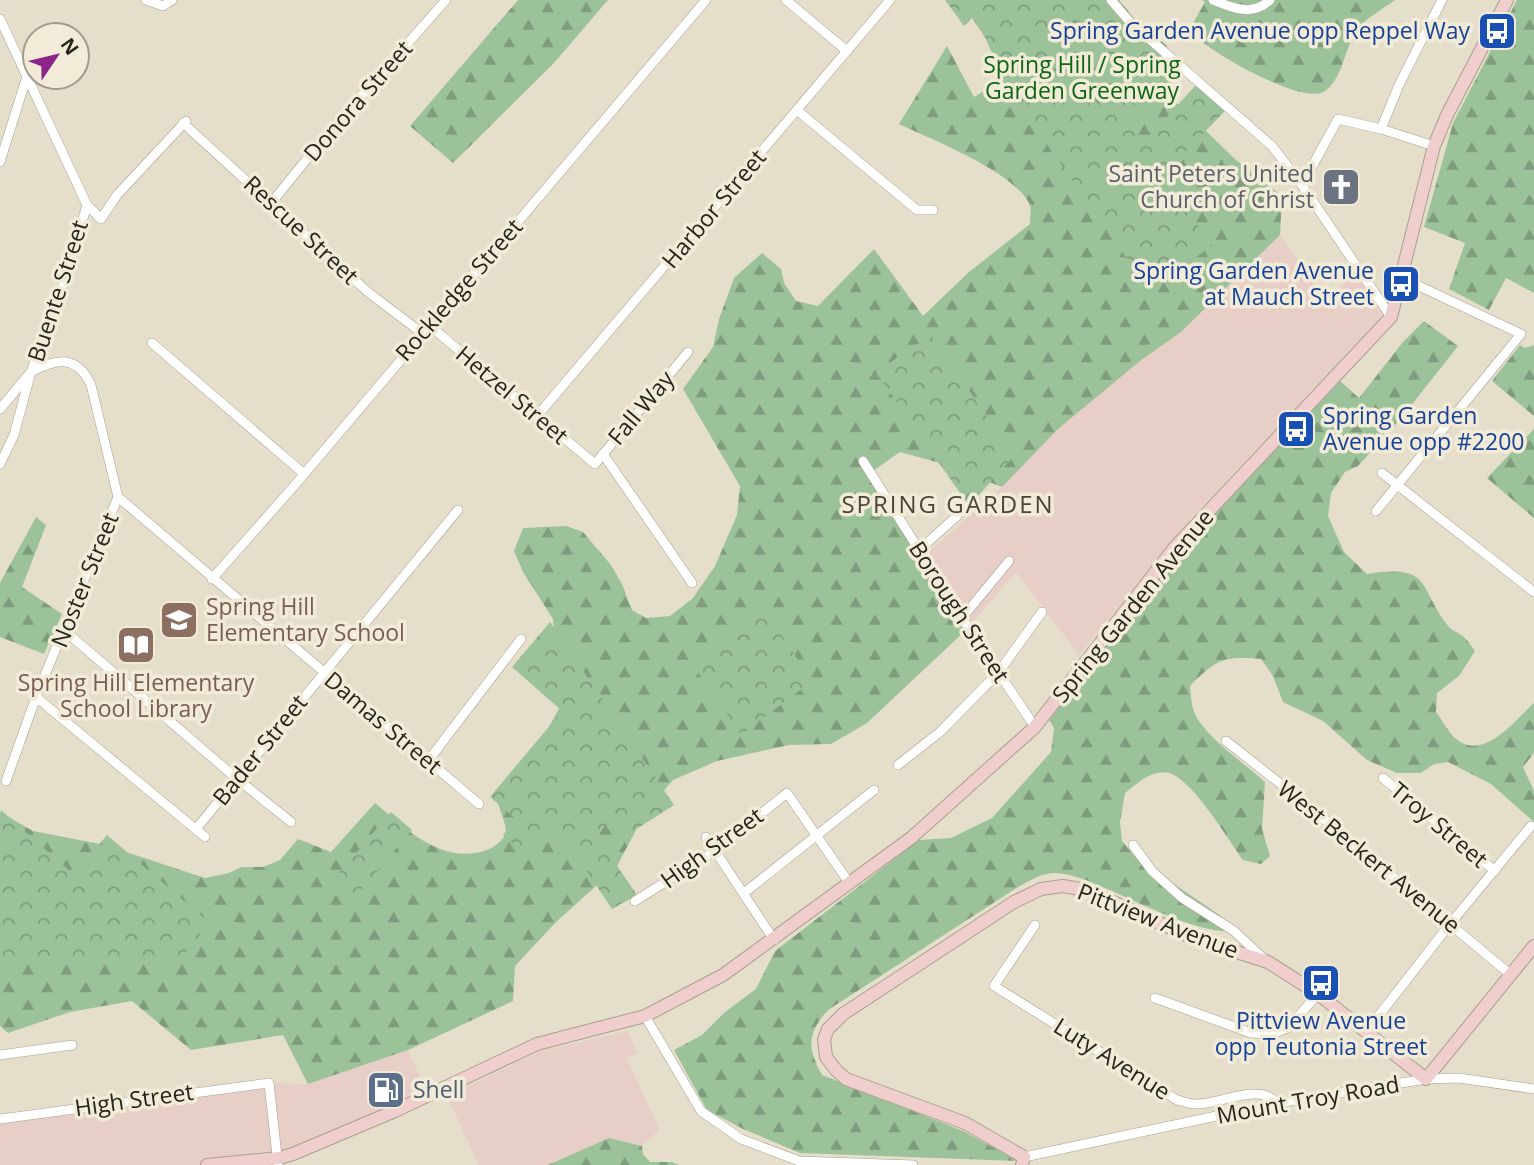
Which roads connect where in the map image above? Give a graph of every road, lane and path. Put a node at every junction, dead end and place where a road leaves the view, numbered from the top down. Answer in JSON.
{"nodes":[{"id":1,"x":146,"y":0,"type":"edge"},
{"id":2,"x":172,"y":0,"type":"edge"},
{"id":3,"x":446,"y":0,"type":"edge"},
{"id":4,"x":706,"y":0,"type":"edge"},
{"id":5,"x":786,"y":0,"type":"edge"},
{"id":6,"x":890,"y":0,"type":"edge"},
{"id":7,"x":1111,"y":0,"type":"edge"},
{"id":8,"x":1213,"y":0,"type":"edge"},
{"id":9,"x":1270,"y":0,"type":"edge"},
{"id":10,"x":1442,"y":0,"type":"edge"},
{"id":11,"x":1507,"y":0,"type":"edge"},
{"id":12,"x":0,"y":19,"type":"edge"},
{"id":13,"x":847,"y":51,"type":"junction"},
{"id":14,"x":21,"y":63,"type":"edge"},
{"id":15,"x":22,"y":91,"type":"edge"},
{"id":16,"x":34,"y":91,"type":"edge"},
{"id":17,"x":798,"y":111,"type":"junction"},
{"id":18,"x":1381,"y":129,"type":"junction"},
{"id":19,"x":1434,"y":146,"type":"junction"},
{"id":20,"x":0,"y":162,"type":"edge"},
{"id":21,"x":1302,"y":185,"type":"junction"},
{"id":22,"x":272,"y":202,"type":"junction"},
{"id":23,"x":87,"y":205,"type":"junction"},
{"id":24,"x":933,"y":210,"type":"dead end"},
{"id":25,"x":1400,"y":277,"type":"junction"},
{"id":26,"x":1391,"y":317,"type":"junction"},
{"id":27,"x":430,"y":326,"type":"junction"},
{"id":28,"x":422,"y":333,"type":"junction"},
{"id":29,"x":152,"y":343,"type":"dead end"},
{"id":30,"x":688,"y":352,"type":"dead end"},
{"id":31,"x":31,"y":372,"type":"junction"},
{"id":32,"x":0,"y":410,"type":"edge"},
{"id":33,"x":537,"y":416,"type":"junction"},
{"id":34,"x":603,"y":454,"type":"junction"},
{"id":35,"x":863,"y":461,"type":"dead end"},
{"id":36,"x":0,"y":464,"type":"edge"},
{"id":37,"x":595,"y":464,"type":"joint"},
{"id":38,"x":303,"y":473,"type":"junction"},
{"id":39,"x":1382,"y":473,"type":"dead end"},
{"id":40,"x":1397,"y":484,"type":"junction"},
{"id":41,"x":118,"y":497,"type":"junction"},
{"id":42,"x":458,"y":510,"type":"dead end"},
{"id":43,"x":1376,"y":511,"type":"dead end"},
{"id":44,"x":957,"y":516,"type":"dead end"},
{"id":45,"x":919,"y":550,"type":"junction"},
{"id":46,"x":1009,"y":561,"type":"dead end"},
{"id":47,"x":212,"y":579,"type":"junction"},
{"id":48,"x":692,"y":583,"type":"dead end"},
{"id":49,"x":1534,"y":592,"type":"edge"},
{"id":50,"x":1042,"y":612,"type":"dead end"},
{"id":51,"x":962,"y":618,"type":"junction"},
{"id":52,"x":65,"y":631,"type":"junction"},
{"id":53,"x":521,"y":639,"type":"dead end"},
{"id":54,"x":323,"y":673,"type":"junction"},
{"id":55,"x":998,"y":673,"type":"junction"},
{"id":56,"x":36,"y":697,"type":"junction"},
{"id":57,"x":1035,"y":727,"type":"junction"},
{"id":58,"x":1226,"y":741,"type":"dead end"},
{"id":59,"x":428,"y":761,"type":"junction"},
{"id":60,"x":898,"y":765,"type":"dead end"},
{"id":61,"x":236,"y":778,"type":"junction"},
{"id":62,"x":1383,"y":778,"type":"dead end"},
{"id":63,"x":6,"y":780,"type":"dead end"},
{"id":64,"x":874,"y":790,"type":"dead end"},
{"id":65,"x":479,"y":804,"type":"dead end"},
{"id":66,"x":291,"y":822,"type":"dead end"},
{"id":67,"x":1531,"y":826,"type":"dead end"},
{"id":68,"x":196,"y":829,"type":"junction"},
{"id":69,"x":816,"y":834,"type":"junction"},
{"id":70,"x":205,"y":837,"type":"dead end"},
{"id":71,"x":706,"y":837,"type":"dead end"},
{"id":72,"x":1133,"y":845,"type":"dead end"},
{"id":73,"x":715,"y":850,"type":"junction"},
{"id":74,"x":1495,"y":871,"type":"junction"},
{"id":75,"x":850,"y":884,"type":"junction"},
{"id":76,"x":744,"y":893,"type":"junction"},
{"id":77,"x":635,"y":901,"type":"dead end"},
{"id":78,"x":1450,"y":924,"type":"junction"},
{"id":79,"x":1035,"y":925,"type":"dead end"},
{"id":80,"x":774,"y":940,"type":"junction"},
{"id":81,"x":1534,"y":946,"type":"edge"},
{"id":82,"x":1530,"y":959,"type":"edge"},
{"id":83,"x":1268,"y":962,"type":"junction"},
{"id":84,"x":1511,"y":975,"type":"junction"},
{"id":85,"x":1318,"y":994,"type":"junction"},
{"id":86,"x":1155,"y":998,"type":"dead end"},
{"id":87,"x":645,"y":1016,"type":"junction"},
{"id":88,"x":1366,"y":1032,"type":"junction"},
{"id":89,"x":72,"y":1045,"type":"dead end"},
{"id":90,"x":0,"y":1055,"type":"edge"},
{"id":91,"x":1426,"y":1079,"type":"junction"},
{"id":92,"x":1534,"y":1089,"type":"edge"},
{"id":93,"x":1277,"y":1102,"type":"junction"},
{"id":94,"x":0,"y":1119,"type":"edge"},
{"id":95,"x":279,"y":1161,"type":"edge"},
{"id":96,"x":1023,"y":1161,"type":"edge"},
{"id":97,"x":207,"y":1165,"type":"edge"},
{"id":98,"x":874,"y":1165,"type":"edge"},
{"id":99,"x":913,"y":1165,"type":"edge"}],
"edges":[{"from":1,"to":2,"type":"street"},
{"from":3,"to":22,"type":"street","name":"Donora Street"},
{"from":4,"to":27,"type":"street","name":"Rockledge Street"},
{"from":5,"to":13,"type":"street"},
{"from":6,"to":13,"type":"street","name":"Harbor Street"},
{"from":7,"to":21,"type":"street"},
{"from":8,"to":9,"type":"street"},
{"from":10,"to":18,"type":"street"},
{"from":11,"to":19,"type":"street"},
{"from":12,"to":14,"type":"street","name":"Buente Street"},
{"from":13,"to":17,"type":"street","name":"Harbor Street"},
{"from":15,"to":20,"type":"street"},
{"from":16,"to":23,"type":"street","name":"Buente Street"},
{"from":17,"to":24,"type":"street"},
{"from":17,"to":33,"type":"street","name":"Harbor Street"},
{"from":18,"to":19,"type":"street"},
{"from":18,"to":21,"type":"street"},
{"from":19,"to":25,"type":"street"},
{"from":21,"to":26,"type":"street"},
{"from":22,"to":23,"type":"street","name":"Rescue Street"},
{"from":22,"to":28,"type":"street","name":"Rescue Street"},
{"from":23,"to":31,"type":"street","name":"Buente Street"},
{"from":25,"to":26,"type":"street"},
{"from":25,"to":40,"type":"street"},
{"from":26,"to":57,"type":"street","name":"Spring Garden Avenue"},
{"from":27,"to":28,"type":"street","name":"Rockledge Street"},
{"from":27,"to":33,"type":"street","name":"Hetzel Street"},
{"from":28,"to":38,"type":"street","name":"Rockledge Street"},
{"from":29,"to":38,"type":"street"},
{"from":30,"to":34,"type":"street","name":"Fall Way"},
{"from":31,"to":32,"type":"street"},
{"from":31,"to":36,"type":"street"},
{"from":31,"to":41,"type":"street"},
{"from":33,"to":37,"type":"street","name":"Hetzel Street"},
{"from":34,"to":37,"type":"street","name":"Fall Way"},
{"from":34,"to":48,"type":"street"},
{"from":35,"to":45,"type":"street","name":"Borough Street"},
{"from":38,"to":47,"type":"street","name":"Rockledge Street"},
{"from":39,"to":40,"type":"street"},
{"from":40,"to":43,"type":"street"},
{"from":40,"to":49,"type":"street"},
{"from":41,"to":47,"type":"street","name":"Damas Street"},
{"from":41,"to":52,"type":"street","name":"Noster Street"},
{"from":42,"to":54,"type":"street","name":"Bader Street"},
{"from":44,"to":45,"type":"street"},
{"from":45,"to":51,"type":"street","name":"Borough Street"},
{"from":46,"to":51,"type":"street"},
{"from":47,"to":54,"type":"street","name":"Damas Street"},
{"from":50,"to":55,"type":"street"},
{"from":51,"to":55,"type":"street","name":"Borough Street"},
{"from":52,"to":56,"type":"street","name":"Noster Street"},
{"from":52,"to":61,"type":"street"},
{"from":53,"to":59,"type":"street"},
{"from":54,"to":59,"type":"street","name":"Damas Street"},
{"from":54,"to":61,"type":"street","name":"Bader Street"},
{"from":55,"to":57,"type":"street","name":"Borough Street"},
{"from":55,"to":60,"type":"street"},
{"from":56,"to":63,"type":"street","name":"Noster Street"},
{"from":56,"to":68,"type":"street"},
{"from":57,"to":75,"type":"street","name":"Spring Garden Avenue"},
{"from":58,"to":78,"type":"street","name":"West Beckert Avenue"},
{"from":59,"to":65,"type":"street","name":"Damas Street"},
{"from":61,"to":66,"type":"street"},
{"from":61,"to":68,"type":"street","name":"Bader Street"},
{"from":62,"to":74,"type":"street","name":"Troy Street"},
{"from":64,"to":69,"type":"street"},
{"from":67,"to":74,"type":"street"},
{"from":68,"to":70,"type":"street"},
{"from":69,"to":73,"type":"street","name":"High Street"},
{"from":69,"to":75,"type":"street"},
{"from":69,"to":76,"type":"street"},
{"from":71,"to":73,"type":"street"},
{"from":72,"to":83,"type":"street"},
{"from":73,"to":76,"type":"street"},
{"from":73,"to":77,"type":"street","name":"High Street"},
{"from":74,"to":78,"type":"street"},
{"from":75,"to":80,"type":"street","name":"Spring Garden Avenue"},
{"from":76,"to":80,"type":"street"},
{"from":78,"to":84,"type":"street","name":"West Beckert Avenue"},
{"from":78,"to":88,"type":"street"},
{"from":79,"to":93,"type":"street","name":"Luty Avenue"},
{"from":80,"to":87,"type":"street","name":"Spring Garden Avenue"},
{"from":81,"to":82,"type":"street","name":"Mount Troy Road"},
{"from":82,"to":84,"type":"street","name":"Mount Troy Road"},
{"from":83,"to":85,"type":"street","name":"Pittview Avenue"},
{"from":83,"to":96,"type":"street","name":"Pittview Avenue"},
{"from":84,"to":91,"type":"street","name":"Mount Troy Road"},
{"from":85,"to":86,"type":"street"},
{"from":85,"to":88,"type":"street","name":"Pittview Avenue"},
{"from":87,"to":95,"type":"street","name":"Spring Garden Avenue"},
{"from":87,"to":98,"type":"street"},
{"from":88,"to":91,"type":"street","name":"Pittview Avenue"},
{"from":89,"to":90,"type":"street"},
{"from":91,"to":92,"type":"street"},
{"from":91,"to":93,"type":"street","name":"Mount Troy Road"},
{"from":93,"to":96,"type":"street","name":"Mount Troy Road"},
{"from":94,"to":95,"type":"street","name":"High Street"},
{"from":95,"to":97,"type":"street","name":"Spring Garden Avenue"},
{"from":98,"to":99,"type":"street"}]}
